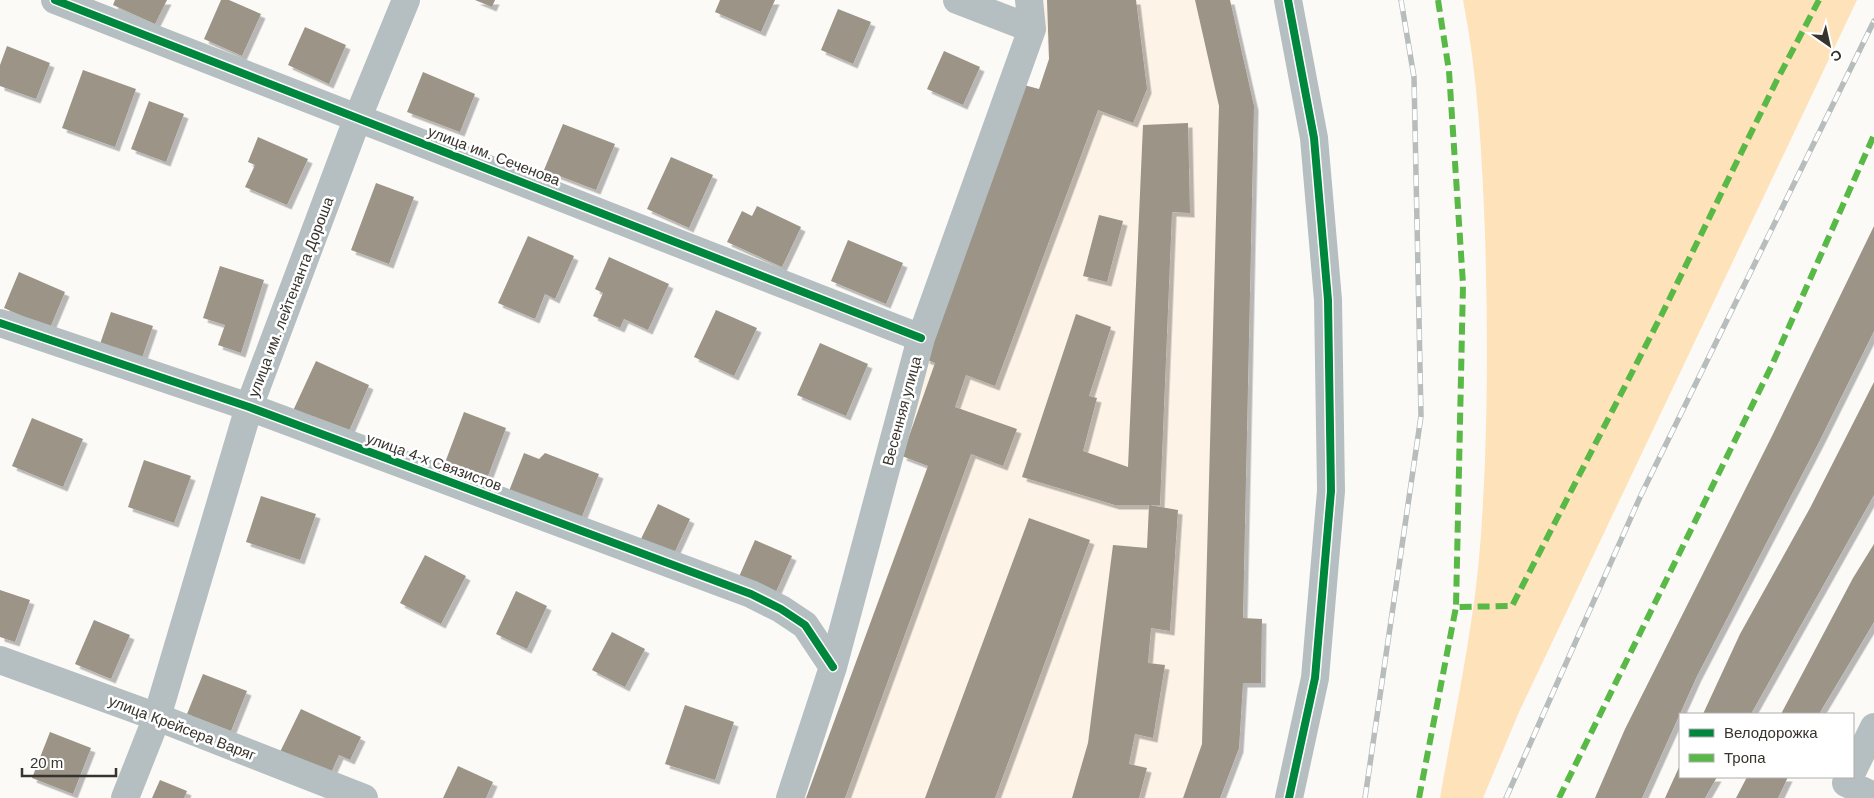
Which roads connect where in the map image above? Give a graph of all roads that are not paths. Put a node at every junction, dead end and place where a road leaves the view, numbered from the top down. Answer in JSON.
{"nodes":[{"id":1,"x":55,"y":0,"type":"edge"},
{"id":2,"x":406,"y":0,"type":"edge"},
{"id":3,"x":957,"y":0,"type":"edge"},
{"id":4,"x":1028,"y":0,"type":"edge"},
{"id":5,"x":1288,"y":0,"type":"edge"},
{"id":6,"x":1032,"y":29,"type":"junction"},
{"id":7,"x":358,"y":117,"type":"junction"},
{"id":8,"x":0,"y":323,"type":"edge"},
{"id":9,"x":921,"y":338,"type":"junction"},
{"id":10,"x":249,"y":408,"type":"junction"},
{"id":11,"x":0,"y":660,"type":"edge"},
{"id":12,"x":833,"y":667,"type":"junction"},
{"id":13,"x":157,"y":717,"type":"junction"},
{"id":14,"x":1874,"y":727,"type":"edge"},
{"id":15,"x":1854,"y":768,"type":"edge"},
{"id":16,"x":1847,"y":782,"type":"edge"},
{"id":17,"x":1874,"y":796,"type":"edge"},
{"id":18,"x":125,"y":798,"type":"edge"},
{"id":19,"x":364,"y":798,"type":"edge"},
{"id":20,"x":790,"y":798,"type":"edge"},
{"id":21,"x":1289,"y":798,"type":"edge"}],
"edges":[{"from":1,"to":7,"type":"street","name":"улица им. Сеченова"},
{"from":2,"to":7,"type":"street","name":"улица им. лейтенанта Дороша"},
{"from":3,"to":6,"type":"street"},
{"from":4,"to":6,"type":"street","name":"Весенняя улица"},
{"from":5,"to":21,"type":"street"},
{"from":6,"to":9,"type":"street","name":"Весенняя улица"},
{"from":7,"to":9,"type":"street","name":"улица им. Сеченова"},
{"from":7,"to":10,"type":"street","name":"улица им. лейтенанта Дороша"},
{"from":8,"to":10,"type":"street","name":"улица 4-х Связистов"},
{"from":9,"to":12,"type":"street","name":"Весенняя улица"},
{"from":10,"to":12,"type":"street","name":"улица 4-х Связистов"},
{"from":10,"to":13,"type":"street","name":"улица им. лейтенанта Дороша"},
{"from":11,"to":13,"type":"street","name":"улица Крейсера Варяг"},
{"from":12,"to":20,"type":"street","name":"Весенняя улица"},
{"from":13,"to":18,"type":"street","name":"улица им. лейтенанта Дороша"},
{"from":13,"to":19,"type":"street","name":"улица Крейсера Варяг"},
{"from":14,"to":15,"type":"street"},
{"from":16,"to":17,"type":"street"}]}
